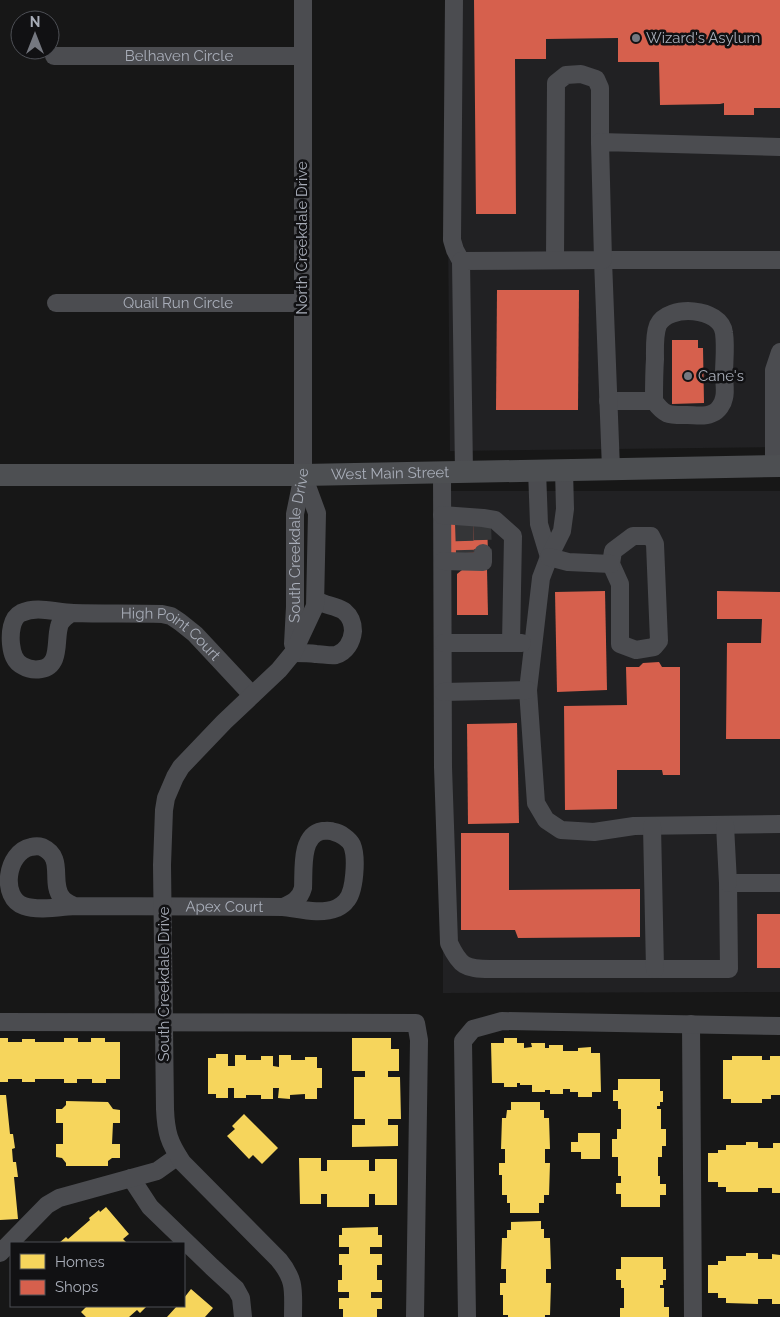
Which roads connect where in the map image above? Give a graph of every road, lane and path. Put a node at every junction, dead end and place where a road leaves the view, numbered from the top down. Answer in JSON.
{"nodes":[{"id":1,"x":303,"y":0,"type":"edge"},
{"id":2,"x":454,"y":0,"type":"edge"},
{"id":3,"x":60,"y":56,"type":"edge"},
{"id":4,"x":303,"y":56,"type":"junction"},
{"id":5,"x":600,"y":142,"type":"junction"},
{"id":6,"x":780,"y":147,"type":"edge"},
{"id":7,"x":555,"y":260,"type":"junction"},
{"id":8,"x":603,"y":260,"type":"junction"},
{"id":9,"x":780,"y":260,"type":"edge"},
{"id":10,"x":461,"y":261,"type":"junction"},
{"id":11,"x":302,"y":303,"type":"junction"},
{"id":12,"x":56,"y":304,"type":"dead end"},
{"id":13,"x":780,"y":352,"type":"edge"},
{"id":14,"x":608,"y":400,"type":"junction"},
{"id":15,"x":654,"y":401,"type":"junction"},
{"id":16,"x":777,"y":405,"type":"edge"},
{"id":17,"x":777,"y":466,"type":"edge"},
{"id":18,"x":611,"y":469,"type":"junction"},
{"id":19,"x":538,"y":470,"type":"junction"},
{"id":20,"x":564,"y":470,"type":"junction"},
{"id":21,"x":453,"y":472,"type":"junction"},
{"id":22,"x":0,"y":474,"type":"edge"},
{"id":23,"x":303,"y":475,"type":"junction"},
{"id":24,"x":442,"y":515,"type":"junction"},
{"id":25,"x":483,"y":553,"type":"dead end"},
{"id":26,"x":549,"y":557,"type":"junction"},
{"id":27,"x":443,"y":561,"type":"junction"},
{"id":28,"x":611,"y":564,"type":"junction"},
{"id":29,"x":541,"y":578,"type":"junction"},
{"id":30,"x":512,"y":580,"type":"junction"},
{"id":31,"x":316,"y":600,"type":"junction"},
{"id":32,"x":71,"y":613,"type":"dead end"},
{"id":33,"x":443,"y":642,"type":"junction"},
{"id":34,"x":511,"y":642,"type":"junction"},
{"id":35,"x":534,"y":642,"type":"junction"},
{"id":36,"x":293,"y":653,"type":"junction"},
{"id":37,"x":528,"y":690,"type":"junction"},
{"id":38,"x":443,"y":692,"type":"junction"},
{"id":39,"x":252,"y":695,"type":"junction"},
{"id":40,"x":780,"y":824,"type":"edge"},
{"id":41,"x":725,"y":825,"type":"junction"},
{"id":42,"x":652,"y":826,"type":"junction"},
{"id":43,"x":728,"y":883,"type":"junction"},
{"id":44,"x":780,"y":883,"type":"edge"},
{"id":45,"x":74,"y":906,"type":"dead end"},
{"id":46,"x":163,"y":906,"type":"junction"},
{"id":47,"x":283,"y":907,"type":"junction"},
{"id":48,"x":655,"y":970,"type":"junction"},
{"id":49,"x":0,"y":1022,"type":"edge"},
{"id":50,"x":164,"y":1023,"type":"junction"},
{"id":51,"x":691,"y":1024,"type":"junction"},
{"id":52,"x":780,"y":1026,"type":"edge"},
{"id":53,"x":178,"y":1156,"type":"junction"},
{"id":54,"x":132,"y":1178,"type":"junction"},
{"id":55,"x":11,"y":1242,"type":"edge"},
{"id":56,"x":10,"y":1243,"type":"edge"},
{"id":57,"x":0,"y":1253,"type":"edge"},
{"id":58,"x":243,"y":1317,"type":"edge"},
{"id":59,"x":293,"y":1317,"type":"edge"},
{"id":60,"x":415,"y":1317,"type":"edge"},
{"id":61,"x":467,"y":1317,"type":"edge"},
{"id":62,"x":694,"y":1317,"type":"edge"}],
"edges":[{"from":1,"to":4,"type":"street","name":"North Creekdale Drive"},
{"from":2,"to":10,"type":"street"},
{"from":3,"to":4,"type":"street","name":"Belhaven Circle"},
{"from":4,"to":11,"type":"street","name":"North Creekdale Drive"},
{"from":5,"to":6,"type":"street"},
{"from":5,"to":7,"type":"street"},
{"from":5,"to":8,"type":"street"},
{"from":7,"to":8,"type":"street"},
{"from":7,"to":10,"type":"street"},
{"from":8,"to":9,"type":"street"},
{"from":8,"to":14,"type":"street"},
{"from":10,"to":21,"type":"street"},
{"from":11,"to":12,"type":"street","name":"Quail Run Circle"},
{"from":11,"to":23,"type":"street","name":"North Creekdale Drive"},
{"from":13,"to":16,"type":"street"},
{"from":14,"to":15,"type":"street"},
{"from":14,"to":18,"type":"street"},
{"from":15,"to":15,"type":"street"},
{"from":16,"to":17,"type":"street"},
{"from":17,"to":18,"type":"main road","name":"West Main Street"},
{"from":18,"to":20,"type":"main road","name":"West Main Street"},
{"from":19,"to":20,"type":"main road","name":"West Main Street"},
{"from":19,"to":21,"type":"main road","name":"West Main Street"},
{"from":19,"to":26,"type":"street"},
{"from":20,"to":26,"type":"street"},
{"from":21,"to":23,"type":"main road","name":"West Main Street"},
{"from":21,"to":24,"type":"street"},
{"from":22,"to":23,"type":"main road","name":"West Main Street"},
{"from":23,"to":31,"type":"street","name":"South Creekdale Drive"},
{"from":23,"to":36,"type":"street","name":"South Creekdale Drive"},
{"from":24,"to":27,"type":"street"},
{"from":24,"to":30,"type":"street"},
{"from":25,"to":27,"type":"street"},
{"from":26,"to":28,"type":"street"},
{"from":26,"to":29,"type":"street"},
{"from":27,"to":33,"type":"street"},
{"from":28,"to":28,"type":"street"},
{"from":29,"to":30,"type":"street"},
{"from":29,"to":35,"type":"street"},
{"from":30,"to":34,"type":"street"},
{"from":31,"to":36,"type":"street","name":"South Creekdale Drive"},
{"from":31,"to":36,"type":"street","name":"South Creekdale Drive"},
{"from":32,"to":39,"type":"street","name":"High Point Court"},
{"from":33,"to":34,"type":"street"},
{"from":33,"to":38,"type":"street"},
{"from":34,"to":35,"type":"street"},
{"from":35,"to":37,"type":"street"},
{"from":36,"to":39,"type":"street","name":"South Creekdale Drive"},
{"from":37,"to":38,"type":"street"},
{"from":37,"to":42,"type":"street"},
{"from":38,"to":48,"type":"street"},
{"from":39,"to":46,"type":"street","name":"South Creekdale Drive"},
{"from":40,"to":41,"type":"street"},
{"from":41,"to":42,"type":"street"},
{"from":41,"to":43,"type":"street"},
{"from":42,"to":48,"type":"street"},
{"from":43,"to":44,"type":"street"},
{"from":43,"to":48,"type":"street"},
{"from":45,"to":46,"type":"street","name":"Apex Court"},
{"from":46,"to":47,"type":"street","name":"Apex Court"},
{"from":46,"to":50,"type":"street","name":"South Creekdale Drive"},
{"from":47,"to":47,"type":"street","name":"Apex Court"},
{"from":49,"to":50,"type":"street"},
{"from":50,"to":53,"type":"street","name":"South Creekdale Drive"},
{"from":50,"to":60,"type":"street"},
{"from":51,"to":52,"type":"street"},
{"from":51,"to":61,"type":"street"},
{"from":51,"to":62,"type":"street"},
{"from":53,"to":54,"type":"street"},
{"from":53,"to":59,"type":"street","name":"South Creekdale Drive"},
{"from":54,"to":55,"type":"street"},
{"from":54,"to":58,"type":"street"},
{"from":56,"to":57,"type":"street"}]}
